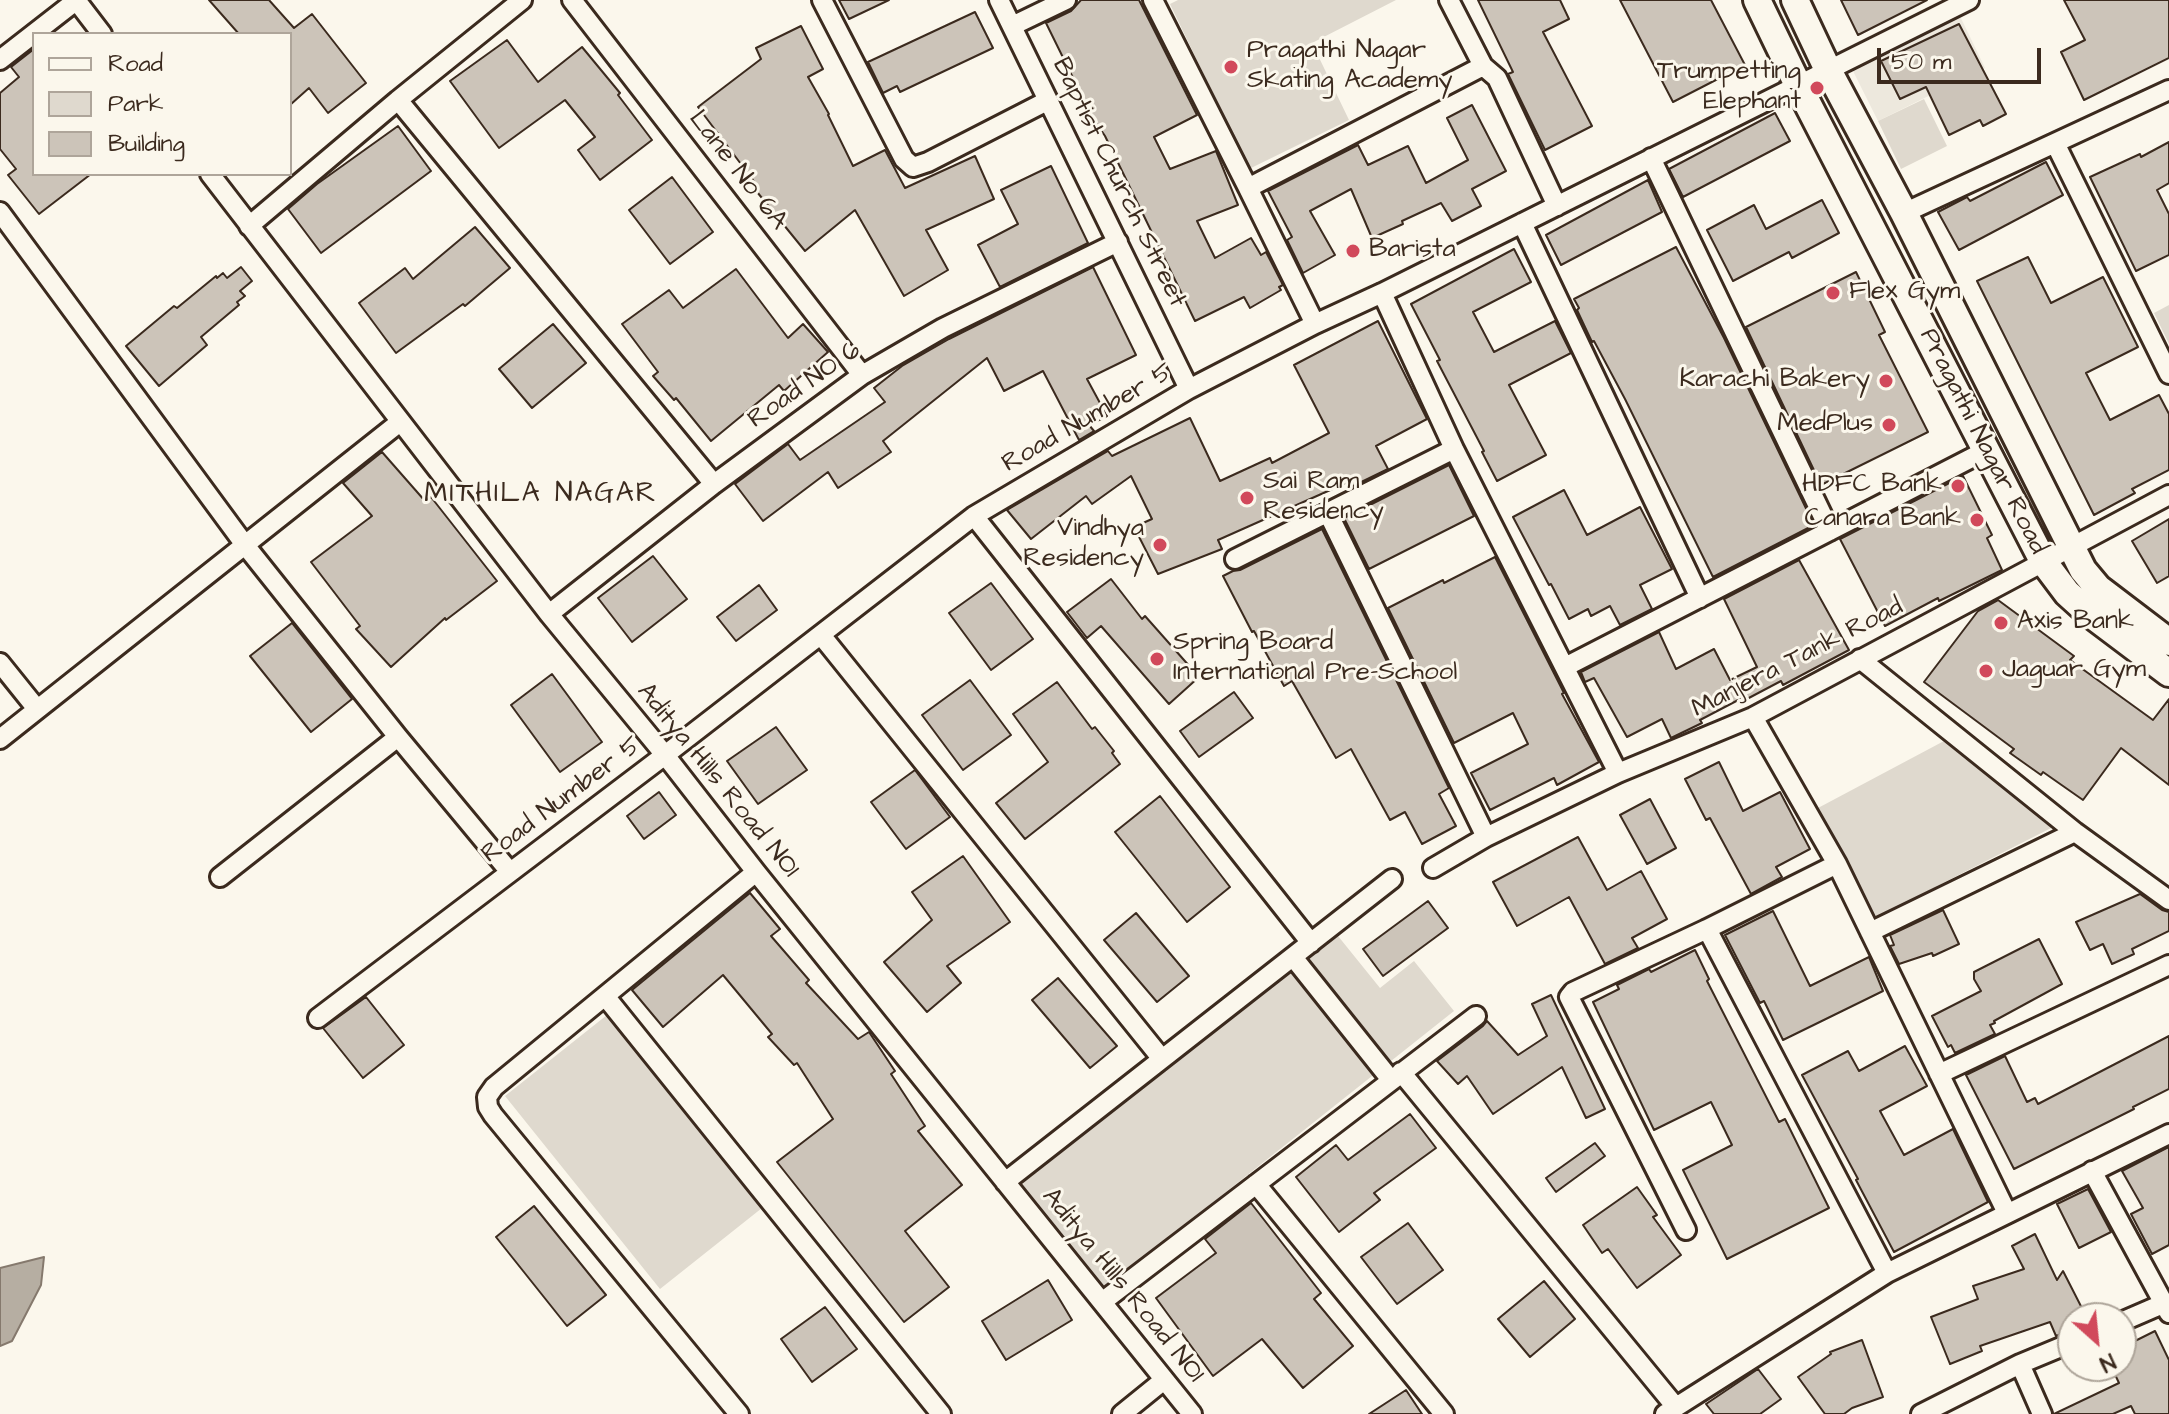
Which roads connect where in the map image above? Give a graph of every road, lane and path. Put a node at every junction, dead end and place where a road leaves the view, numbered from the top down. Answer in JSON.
{"nodes":[{"id":1,"x":76,"y":0,"type":"edge"},
{"id":2,"x":522,"y":0,"type":"edge"},
{"id":3,"x":572,"y":0,"type":"edge"},
{"id":4,"x":822,"y":0,"type":"edge"},
{"id":5,"x":999,"y":0,"type":"edge"},
{"id":6,"x":1066,"y":0,"type":"edge"},
{"id":7,"x":1153,"y":0,"type":"edge"},
{"id":8,"x":1449,"y":0,"type":"edge"},
{"id":9,"x":1757,"y":0,"type":"edge"},
{"id":10,"x":1795,"y":0,"type":"edge"},
{"id":11,"x":1969,"y":0,"type":"edge"},
{"id":12,"x":1012,"y":26,"type":"junction"},
{"id":13,"x":35,"y":32,"type":"edge"},
{"id":14,"x":100,"y":32,"type":"edge"},
{"id":15,"x":32,"y":35,"type":"edge"},
{"id":16,"x":0,"y":60,"type":"edge"},
{"id":17,"x":1483,"y":66,"type":"junction"},
{"id":18,"x":1828,"y":70,"type":"junction"},
{"id":19,"x":1798,"y":85,"type":"junction"},
{"id":20,"x":2169,"y":90,"type":"edge"},
{"id":21,"x":398,"y":100,"type":"junction"},
{"id":22,"x":1047,"y":101,"type":"junction"},
{"id":23,"x":2055,"y":143,"type":"junction"},
{"id":24,"x":1651,"y":158,"type":"junction"},
{"id":25,"x":212,"y":176,"type":"edge"},
{"id":26,"x":1248,"y":188,"type":"junction"},
{"id":27,"x":1557,"y":206,"type":"junction"},
{"id":28,"x":0,"y":212,"type":"edge"},
{"id":29,"x":1904,"y":213,"type":"junction"},
{"id":30,"x":1522,"y":223,"type":"junction"},
{"id":31,"x":249,"y":226,"type":"junction"},
{"id":32,"x":1118,"y":242,"type":"junction"},
{"id":33,"x":1382,"y":293,"type":"junction"},
{"id":34,"x":1315,"y":324,"type":"junction"},
{"id":35,"x":2169,"y":374,"type":"edge"},
{"id":36,"x":862,"y":375,"type":"junction"},
{"id":37,"x":1189,"y":389,"type":"junction"},
{"id":38,"x":400,"y":422,"type":"junction"},
{"id":39,"x":1454,"y":449,"type":"junction"},
{"id":40,"x":1985,"y":451,"type":"junction"},
{"id":41,"x":714,"y":484,"type":"junction"},
{"id":42,"x":2169,"y":495,"type":"edge"},
{"id":43,"x":1328,"y":513,"type":"junction"},
{"id":44,"x":974,"y":516,"type":"junction"},
{"id":45,"x":1830,"y":531,"type":"junction"},
{"id":46,"x":245,"y":545,"type":"junction"},
{"id":47,"x":2071,"y":547,"type":"junction"},
{"id":48,"x":1235,"y":559,"type":"dead end"},
{"id":49,"x":2043,"y":561,"type":"junction"},
{"id":50,"x":1700,"y":598,"type":"junction"},
{"id":51,"x":549,"y":614,"type":"junction"},
{"id":52,"x":821,"y":635,"type":"junction"},
{"id":53,"x":2169,"y":642,"type":"edge"},
{"id":54,"x":1860,"y":659,"type":"junction"},
{"id":55,"x":0,"y":663,"type":"edge"},
{"id":56,"x":1565,"y":667,"type":"junction"},
{"id":57,"x":2169,"y":673,"type":"edge"},
{"id":58,"x":37,"y":709,"type":"junction"},
{"id":59,"x":1753,"y":717,"type":"junction"},
{"id":60,"x":398,"y":737,"type":"junction"},
{"id":61,"x":0,"y":739,"type":"edge"},
{"id":62,"x":665,"y":755,"type":"junction"},
{"id":63,"x":1618,"y":773,"type":"junction"},
{"id":64,"x":2075,"y":832,"type":"junction"},
{"id":65,"x":1486,"y":837,"type":"junction"},
{"id":66,"x":1837,"y":864,"type":"junction"},
{"id":67,"x":1433,"y":868,"type":"dead end"},
{"id":68,"x":510,"y":872,"type":"junction"},
{"id":69,"x":756,"y":872,"type":"junction"},
{"id":70,"x":220,"y":877,"type":"dead end"},
{"id":71,"x":1392,"y":879,"type":"dead end"},
{"id":72,"x":2169,"y":900,"type":"edge"},
{"id":73,"x":1707,"y":929,"type":"junction"},
{"id":74,"x":1870,"y":932,"type":"junction"},
{"id":75,"x":1311,"y":943,"type":"junction"},
{"id":76,"x":1293,"y":957,"type":"junction"},
{"id":77,"x":2169,"y":965,"type":"edge"},
{"id":78,"x":605,"y":996,"type":"junction"},
{"id":79,"x":1476,"y":1016,"type":"dead end"},
{"id":80,"x":318,"y":1018,"type":"dead end"},
{"id":81,"x":1162,"y":1059,"type":"junction"},
{"id":82,"x":1939,"y":1074,"type":"junction"},
{"id":83,"x":1396,"y":1076,"type":"junction"},
{"id":84,"x":2169,"y":1134,"type":"edge"},
{"id":85,"x":2092,"y":1171,"type":"junction"},
{"id":86,"x":1005,"y":1182,"type":"junction"},
{"id":87,"x":1256,"y":1184,"type":"junction"},
{"id":88,"x":2007,"y":1213,"type":"junction"},
{"id":89,"x":1686,"y":1230,"type":"dead end"},
{"id":90,"x":1887,"y":1273,"type":"junction"},
{"id":91,"x":1102,"y":1302,"type":"junction"},
{"id":92,"x":2167,"y":1308,"type":"edge"},
{"id":93,"x":2137,"y":1317,"type":"edge"},
{"id":94,"x":2057,"y":1349,"type":"edge"},
{"id":95,"x":2020,"y":1364,"type":"junction"},
{"id":96,"x":1164,"y":1380,"type":"junction"},
{"id":97,"x":1670,"y":1410,"type":"edge"},
{"id":98,"x":739,"y":1414,"type":"edge"},
{"id":99,"x":941,"y":1414,"type":"edge"},
{"id":100,"x":1122,"y":1414,"type":"edge"},
{"id":101,"x":1192,"y":1414,"type":"edge"},
{"id":102,"x":1444,"y":1414,"type":"edge"},
{"id":103,"x":1921,"y":1414,"type":"edge"},
{"id":104,"x":2042,"y":1414,"type":"edge"}],
"edges":[{"from":1,"to":13,"type":"street"},
{"from":1,"to":14,"type":"street"},
{"from":2,"to":21,"type":"street"},
{"from":3,"to":36,"type":"street","name":"Lane No 6A"},
{"from":4,"to":22,"type":"street"},
{"from":5,"to":12,"type":"street","name":"Baptist Church Street"},
{"from":6,"to":12,"type":"street"},
{"from":7,"to":26,"type":"street"},
{"from":8,"to":17,"type":"street"},
{"from":9,"to":19,"type":"main road","name":"Pragathi Nagar Road"},
{"from":10,"to":18,"type":"main road","name":"Pragathi Nagar Road"},
{"from":11,"to":18,"type":"street","name":"Road Number 5"},
{"from":12,"to":22,"type":"street","name":"Baptist Church Street"},
{"from":15,"to":16,"type":"street"},
{"from":17,"to":26,"type":"street"},
{"from":17,"to":27,"type":"street"},
{"from":18,"to":19,"type":"street","name":"Road Number 5"},
{"from":18,"to":29,"type":"main road","name":"Pragathi Nagar Road"},
{"from":19,"to":24,"type":"street","name":"Road Number 5"},
{"from":19,"to":40,"type":"main road","name":"Pragathi Nagar Road"},
{"from":20,"to":23,"type":"street"},
{"from":21,"to":31,"type":"street"},
{"from":21,"to":41,"type":"street"},
{"from":22,"to":32,"type":"street","name":"Baptist Church Street"},
{"from":23,"to":29,"type":"street"},
{"from":23,"to":35,"type":"street"},
{"from":24,"to":27,"type":"street","name":"Road Number 5"},
{"from":24,"to":45,"type":"street"},
{"from":25,"to":31,"type":"street","name":"Aditya Hills Road NO1"},
{"from":26,"to":34,"type":"street"},
{"from":27,"to":30,"type":"street","name":"Road Number 5"},
{"from":28,"to":46,"type":"street"},
{"from":29,"to":47,"type":"main road","name":"Pragathi Nagar Road"},
{"from":30,"to":33,"type":"street","name":"Road Number 5"},
{"from":30,"to":50,"type":"street"},
{"from":31,"to":38,"type":"street","name":"Aditya Hills Road NO1"},
{"from":32,"to":36,"type":"street","name":"Road NO 6"},
{"from":32,"to":37,"type":"street","name":"Baptist Church Street"},
{"from":33,"to":34,"type":"street","name":"Road Number 5"},
{"from":33,"to":39,"type":"street"},
{"from":34,"to":37,"type":"street","name":"Road Number 5"},
{"from":36,"to":41,"type":"street","name":"Road NO 6"},
{"from":37,"to":44,"type":"street","name":"Road Number 5"},
{"from":38,"to":46,"type":"street"},
{"from":38,"to":51,"type":"street","name":"Aditya Hills Road NO1"},
{"from":39,"to":43,"type":"street"},
{"from":39,"to":56,"type":"street"},
{"from":40,"to":45,"type":"street"},
{"from":40,"to":49,"type":"main road","name":"Pragathi Nagar Road"},
{"from":41,"to":51,"type":"street","name":"Road NO 6"},
{"from":42,"to":47,"type":"street","name":"Manjera Tank Road"},
{"from":43,"to":48,"type":"street"},
{"from":43,"to":65,"type":"street"},
{"from":44,"to":52,"type":"street","name":"Road Number 5"},
{"from":44,"to":75,"type":"street"},
{"from":45,"to":50,"type":"street"},
{"from":46,"to":58,"type":"street"},
{"from":46,"to":60,"type":"street"},
{"from":47,"to":49,"type":"street","name":"Manjera Tank Road"},
{"from":47,"to":53,"type":"main road","name":"Pragathi Nagar Road"},
{"from":49,"to":54,"type":"street","name":"Manjera Tank Road"},
{"from":49,"to":57,"type":"main road","name":"Pragathi Nagar Road"},
{"from":50,"to":56,"type":"street"},
{"from":51,"to":62,"type":"street","name":"Aditya Hills Road NO1"},
{"from":52,"to":62,"type":"street","name":"Road Number 5"},
{"from":52,"to":81,"type":"street"},
{"from":54,"to":59,"type":"street","name":"Manjera Tank Road"},
{"from":54,"to":64,"type":"street"},
{"from":55,"to":58,"type":"street"},
{"from":56,"to":63,"type":"street"},
{"from":58,"to":61,"type":"street"},
{"from":59,"to":63,"type":"street","name":"Manjera Tank Road"},
{"from":59,"to":66,"type":"street"},
{"from":60,"to":68,"type":"street"},
{"from":60,"to":70,"type":"street"},
{"from":62,"to":68,"type":"street","name":"Road Number 5"},
{"from":62,"to":69,"type":"street","name":"Aditya Hills Road NO1"},
{"from":63,"to":65,"type":"street","name":"Manjera Tank Road"},
{"from":64,"to":72,"type":"street"},
{"from":64,"to":74,"type":"street"},
{"from":65,"to":67,"type":"street","name":"Manjera Tank Road"},
{"from":66,"to":73,"type":"street"},
{"from":66,"to":74,"type":"street"},
{"from":68,"to":80,"type":"street","name":"Road Number 5"},
{"from":69,"to":78,"type":"street"},
{"from":69,"to":86,"type":"street","name":"Aditya Hills Road NO1"},
{"from":71,"to":75,"type":"street"},
{"from":73,"to":89,"type":"street"},
{"from":73,"to":90,"type":"street"},
{"from":74,"to":82,"type":"street"},
{"from":75,"to":76,"type":"street"},
{"from":76,"to":81,"type":"street"},
{"from":76,"to":83,"type":"street"},
{"from":77,"to":82,"type":"street"},
{"from":78,"to":98,"type":"street"},
{"from":78,"to":99,"type":"street"},
{"from":79,"to":83,"type":"street"},
{"from":81,"to":86,"type":"street"},
{"from":82,"to":88,"type":"street"},
{"from":83,"to":87,"type":"street"},
{"from":83,"to":97,"type":"street"},
{"from":84,"to":85,"type":"street"},
{"from":85,"to":88,"type":"street"},
{"from":85,"to":92,"type":"street"},
{"from":86,"to":91,"type":"street","name":"Aditya Hills Road NO1"},
{"from":87,"to":91,"type":"street"},
{"from":87,"to":102,"type":"street"},
{"from":88,"to":90,"type":"street"},
{"from":90,"to":97,"type":"street"},
{"from":91,"to":96,"type":"street","name":"Aditya Hills Road NO1"},
{"from":92,"to":93,"type":"street"},
{"from":94,"to":95,"type":"street"},
{"from":95,"to":103,"type":"street"},
{"from":95,"to":104,"type":"street"},
{"from":96,"to":100,"type":"street"},
{"from":96,"to":101,"type":"street","name":"Aditya Hills Road NO1"}]}
